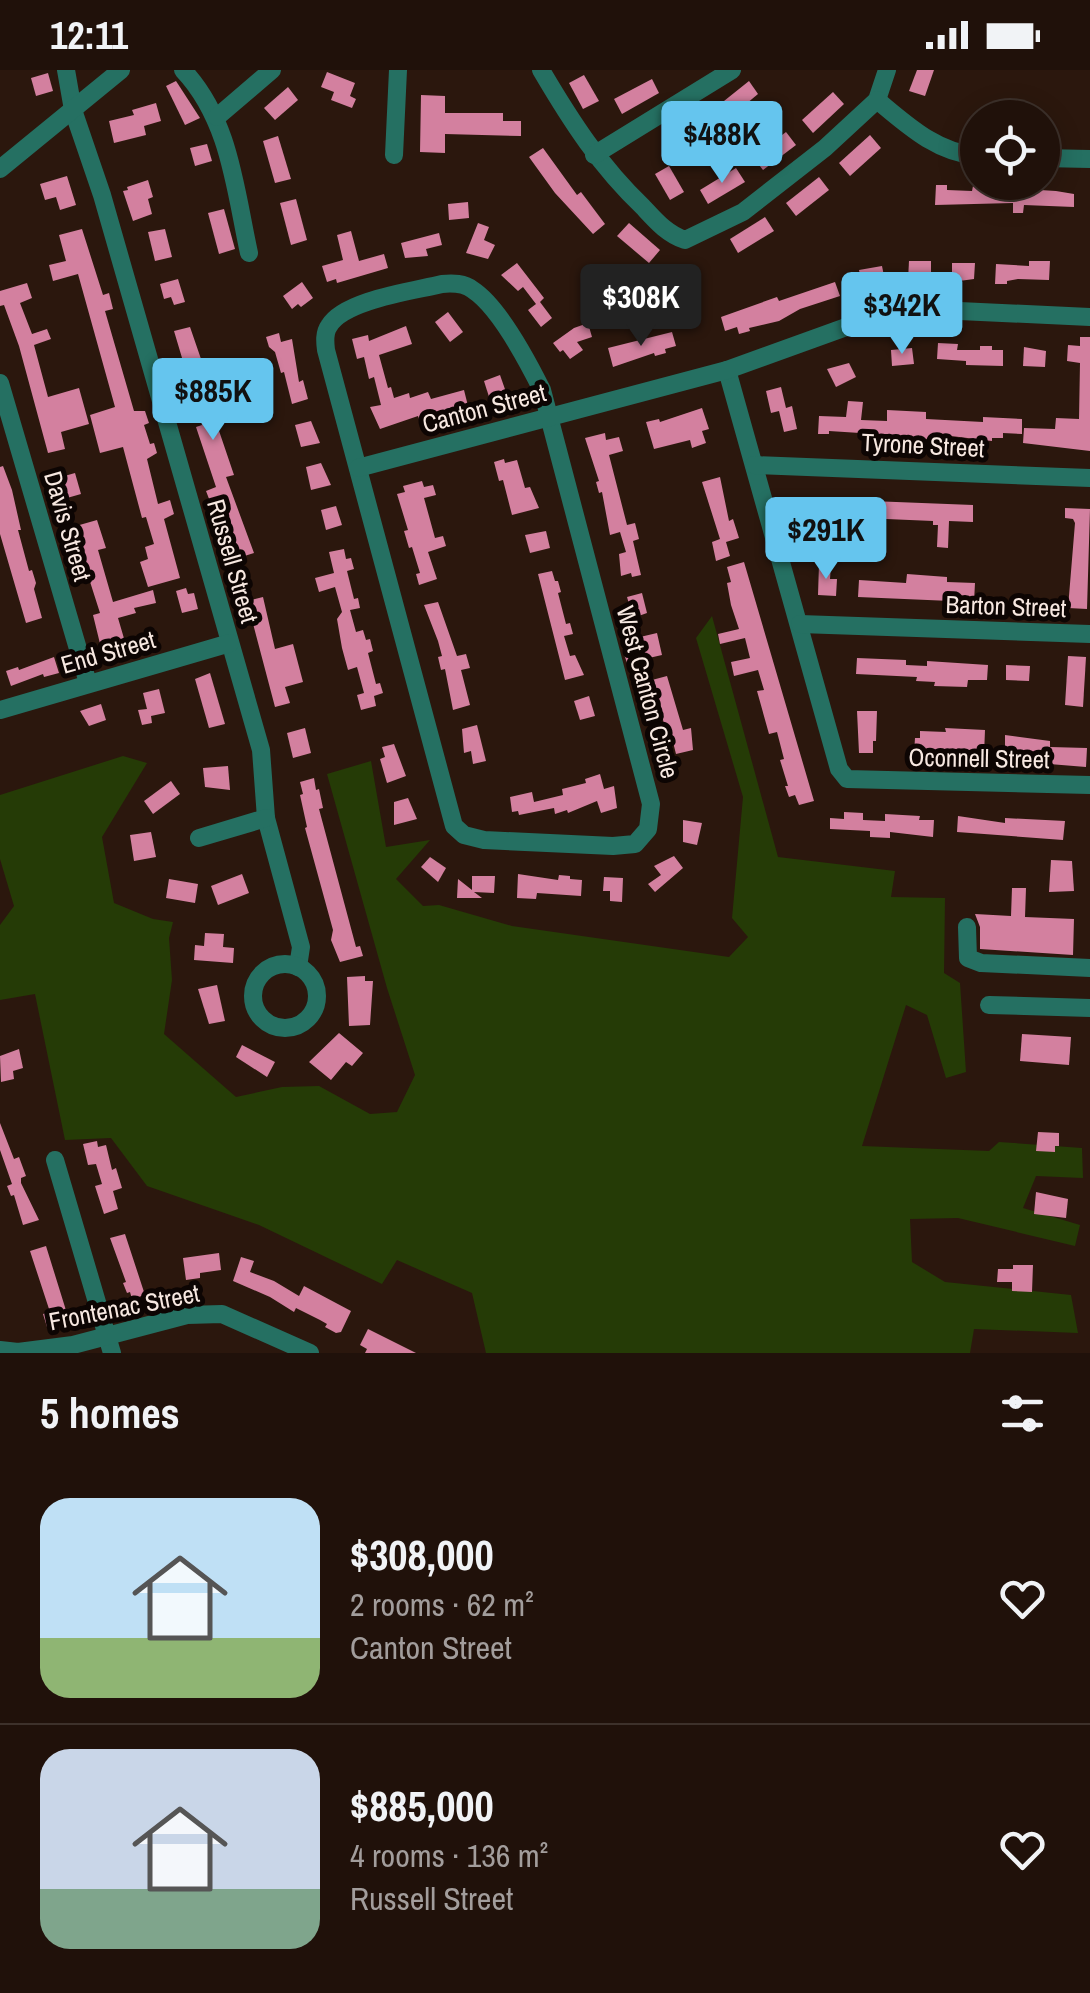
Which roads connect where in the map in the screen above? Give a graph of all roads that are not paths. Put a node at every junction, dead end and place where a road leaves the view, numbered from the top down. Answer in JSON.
{"nodes":[{"id":1,"x":66,"y":70,"type":"edge"},
{"id":2,"x":121,"y":70,"type":"edge"},
{"id":3,"x":183,"y":70,"type":"edge"},
{"id":4,"x":272,"y":70,"type":"edge"},
{"id":5,"x":398,"y":70,"type":"edge"},
{"id":6,"x":541,"y":70,"type":"edge"},
{"id":7,"x":732,"y":70,"type":"edge"},
{"id":8,"x":888,"y":70,"type":"edge"},
{"id":9,"x":877,"y":100,"type":"junction"},
{"id":10,"x":73,"y":110,"type":"junction"},
{"id":11,"x":216,"y":117,"type":"junction"},
{"id":12,"x":960,"y":154,"type":"edge"},
{"id":13,"x":594,"y":155,"type":"junction"},
{"id":14,"x":394,"y":156,"type":"dead end"},
{"id":15,"x":1060,"y":158,"type":"edge"},
{"id":16,"x":1090,"y":159,"type":"edge"},
{"id":17,"x":0,"y":169,"type":"edge"},
{"id":18,"x":249,"y":253,"type":"dead end"},
{"id":19,"x":1090,"y":317,"type":"edge"},
{"id":20,"x":727,"y":370,"type":"junction"},
{"id":21,"x":0,"y":383,"type":"edge"},
{"id":22,"x":549,"y":417,"type":"junction"},
{"id":23,"x":754,"y":464,"type":"junction"},
{"id":24,"x":358,"y":468,"type":"junction"},
{"id":25,"x":1090,"y":478,"type":"edge"},
{"id":26,"x":800,"y":624,"type":"junction"},
{"id":27,"x":1090,"y":634,"type":"edge"},
{"id":28,"x":230,"y":643,"type":"junction"},
{"id":29,"x":88,"y":683,"type":"junction"},
{"id":30,"x":0,"y":710,"type":"edge"},
{"id":31,"x":1090,"y":785,"type":"edge"},
{"id":32,"x":266,"y":818,"type":"junction"},
{"id":33,"x":199,"y":838,"type":"dead end"},
{"id":34,"x":967,"y":926,"type":"dead end"},
{"id":35,"x":298,"y":966,"type":"dead end"},
{"id":36,"x":1090,"y":968,"type":"edge"},
{"id":37,"x":990,"y":1005,"type":"dead end"},
{"id":38,"x":1090,"y":1008,"type":"edge"},
{"id":39,"x":56,"y":1160,"type":"dead end"},
{"id":40,"x":270,"y":1334,"type":"junction"},
{"id":41,"x":110,"y":1344,"type":"edge"},
{"id":42,"x":0,"y":1350,"type":"edge"},
{"id":43,"x":276,"y":1353,"type":"edge"},
{"id":44,"x":310,"y":1353,"type":"edge"}],
"edges":[{"from":1,"to":10,"type":"street","name":"Russell Street"},
{"from":2,"to":10,"type":"street"},
{"from":3,"to":11,"type":"street"},
{"from":4,"to":11,"type":"street"},
{"from":5,"to":14,"type":"street"},
{"from":6,"to":13,"type":"street"},
{"from":7,"to":13,"type":"street"},
{"from":8,"to":9,"type":"street"},
{"from":9,"to":12,"type":"street"},
{"from":9,"to":13,"type":"street"},
{"from":10,"to":17,"type":"street"},
{"from":10,"to":28,"type":"street","name":"Russell Street"},
{"from":11,"to":18,"type":"street"},
{"from":15,"to":16,"type":"street"},
{"from":19,"to":20,"type":"street","name":"Canton Street"},
{"from":20,"to":22,"type":"street","name":"Canton Street"},
{"from":20,"to":23,"type":"street"},
{"from":21,"to":29,"type":"street","name":"Davis Street"},
{"from":22,"to":24,"type":"street","name":"Canton Street"},
{"from":22,"to":24,"type":"street"},
{"from":22,"to":24,"type":"street","name":"West Canton Circle"},
{"from":23,"to":25,"type":"street","name":"Tyrone Street"},
{"from":23,"to":26,"type":"street"},
{"from":26,"to":27,"type":"street","name":"Barton Street"},
{"from":26,"to":31,"type":"street","name":"Oconnell Street"},
{"from":28,"to":29,"type":"street","name":"End Street"},
{"from":28,"to":32,"type":"street","name":"Russell Street"},
{"from":29,"to":30,"type":"street","name":"End Street"},
{"from":32,"to":33,"type":"street"},
{"from":32,"to":35,"type":"street","name":"Russell Street"},
{"from":34,"to":36,"type":"street"},
{"from":37,"to":38,"type":"street"},
{"from":39,"to":41,"type":"street"},
{"from":40,"to":41,"type":"street","name":"Frontenac Street"},
{"from":40,"to":43,"type":"street"},
{"from":40,"to":44,"type":"street","name":"Frontenac Street"},
{"from":41,"to":42,"type":"street","name":"Frontenac Street"}]}
